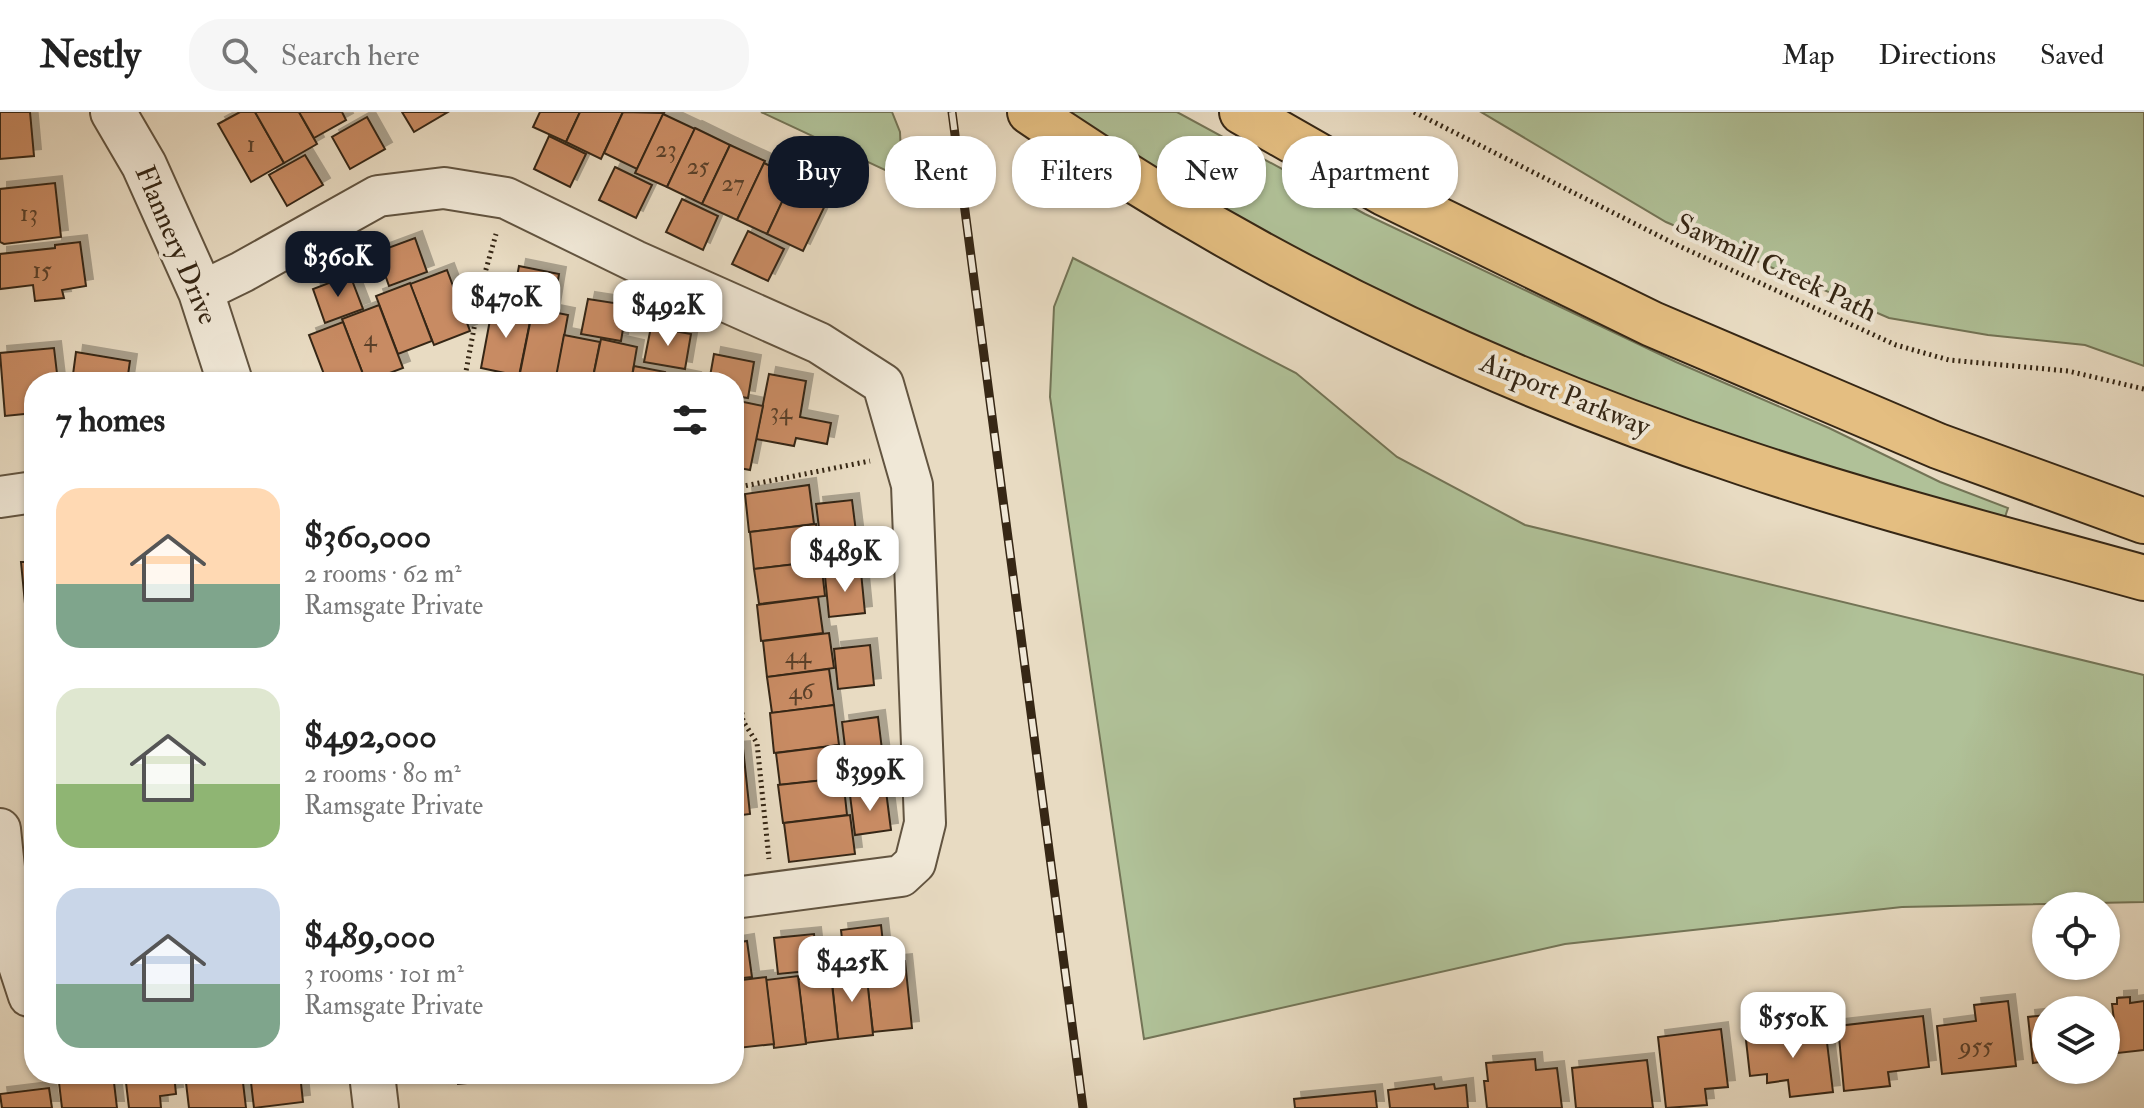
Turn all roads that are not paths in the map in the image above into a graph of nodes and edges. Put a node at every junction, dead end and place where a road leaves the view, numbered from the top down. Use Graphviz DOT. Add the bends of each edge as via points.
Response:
graph roads {
  1 [pos="113,112"];
  2 [pos="1030,112"];
  3 [pos="1242,112"];
  4 [pos="201,292"];
  5 [pos="227,372"];
  6 [pos="24,493"];
  7 [pos="0,497"];
  8 [pos="2144,521"];
  9 [pos="2144,578"];
  10 [pos="24,827"];
  11 [pos="0,829"];
  12 [pos="744,897"];
  13 [pos="24,981"];
  14 [pos="373,1084"];
  15 [pos="376,1108"];
  1 -- 4 [label="street, Flannery Drive" via="144,165"];
  2 -- 9 [label="highway, Airport Parkway" via="1139,184 1291,273 1525,382 1747,464"];
  3 -- 8 [label="highway" via="1384,193 1652,324 1938,446"];
  4 -- 5 [label="street, Flannery Drive"];
  4 -- 12 [label="street" via="378,196 444,188 506,198 819,343 883,384 912,485 925,823 915,863 901,876"];
  6 -- 7 [label="street"];
  10 -- 11 [label="street"];
  11 -- 13 [label="street" via="12,944"];
  14 -- 15 [label="street"];
}
